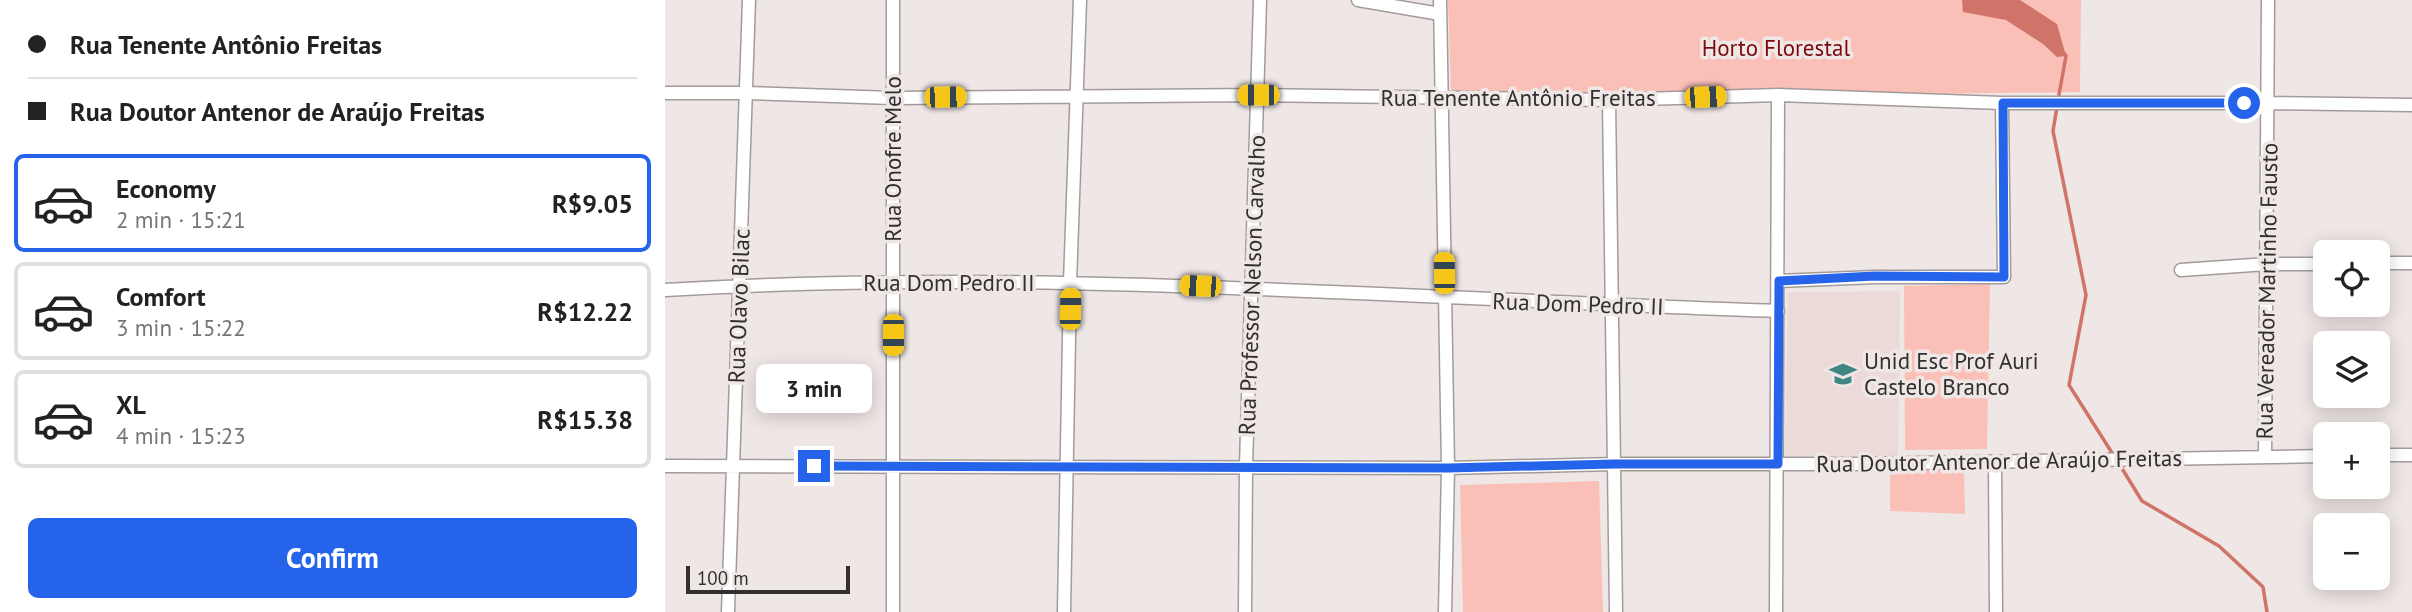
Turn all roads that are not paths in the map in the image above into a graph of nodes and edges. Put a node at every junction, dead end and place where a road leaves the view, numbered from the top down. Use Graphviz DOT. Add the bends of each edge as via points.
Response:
graph roads {
  1 [pos="749,0"];
  2 [pos="893,0"];
  3 [pos="1080,0"];
  4 [pos="1260,0"];
  5 [pos="1358,0"];
  6 [pos="1440,0"];
  7 [pos="2269,0"];
  8 [pos="1440,14"];
  9 [pos="665,93"];
  10 [pos="746,93"];
  11 [pos="1258,95"];
  12 [pos="1778,95"];
  13 [pos="1076,96"];
  14 [pos="892,98"];
  15 [pos="1442,99"];
  16 [pos="1609,100"];
  17 [pos="2003,103"];
  18 [pos="2269,103"];
  19 [pos="2412,105"];
  20 [pos="2390,263"];
  21 [pos="2412,263"];
  22 [pos="2267,264"];
  23 [pos="2313,264"];
  24 [pos="2181,270"];
  25 [pos="1779,281"];
  26 [pos="893,282"];
  27 [pos="1070,283"];
  28 [pos="739,286"];
  29 [pos="1252,288"];
  30 [pos="665,290"];
  31 [pos="1445,298"];
  32 [pos="1612,306"];
  33 [pos="1778,312"];
  34 [pos="2390,455"];
  35 [pos="2412,455"];
  36 [pos="2313,456"];
  37 [pos="2265,457"];
  38 [pos="1995,462"];
  39 [pos="1614,464"];
  40 [pos="1778,464"];
  41 [pos="665,466"];
  42 [pos="735,466"];
  43 [pos="1247,466"];
  44 [pos="893,467"];
  45 [pos="1067,467"];
  46 [pos="1448,468"];
  47 [pos="728,612"];
  48 [pos="893,612"];
  49 [pos="1064,612"];
  50 [pos="1245,612"];
  51 [pos="1445,612"];
  52 [pos="1616,612"];
  53 [pos="1776,612"];
  54 [pos="1996,612"];
  1 -- 10 [label="street, Rua Olavo Bilac"];
  2 -- 14 [label="street, Rua Onofre Melo"];
  3 -- 13 [label="street"];
  4 -- 11 [label="street, Rua Professor Nelson Carvalho"];
  5 -- 8 [label="street"];
  6 -- 8 [label="street"];
  7 -- 18 [label="street, Rua Vereador Martinho Fausto"];
  8 -- 15 [label="street"];
  9 -- 10 [label="street, Rua Tenente Antônio Freitas"];
  10 -- 14 [label="street, Rua Tenente Antônio Freitas"];
  10 -- 28 [label="street, Rua Olavo Bilac"];
  11 -- 13 [label="street, Rua Tenente Antônio Freitas"];
  11 -- 15 [label="street, Rua Tenente Antônio Freitas"];
  11 -- 29 [label="street, Rua Professor Nelson Carvalho"];
  12 -- 16 [label="street, Rua Tenente Antônio Freitas"];
  12 -- 17 [label="street, Rua Tenente Antônio Freitas"];
  12 -- 25 [label="street"];
  13 -- 14 [label="street, Rua Tenente Antônio Freitas"];
  13 -- 27 [label="street"];
  14 -- 26 [label="street, Rua Onofre Melo"];
  15 -- 16 [label="street, Rua Tenente Antônio Freitas"];
  15 -- 31 [label="street"];
  16 -- 32 [label="street"];
  17 -- 18 [label="street, Rua Tenente Antônio Freitas"];
  17 -- 25 [label="street" via="2004,277"];
  18 -- 19 [label="street, Rua Tenente Antônio Freitas"];
  18 -- 22 [label="street, Rua Vereador Martinho Fausto"];
  20 -- 21 [label="street"];
  22 -- 23 [label="street"];
  22 -- 24 [label="street"];
  22 -- 37 [label="street, Rua Vereador Martinho Fausto"];
  25 -- 33 [label="street"];
  26 -- 27 [label="street, Rua Dom Pedro II"];
  26 -- 28 [label="street, Rua Dom Pedro II"];
  26 -- 44 [label="street, Rua Onofre Melo"];
  27 -- 29 [label="street, Rua Dom Pedro II"];
  27 -- 45 [label="street"];
  28 -- 30 [label="street, Rua Dom Pedro II"];
  28 -- 42 [label="street, Rua Olavo Bilac"];
  29 -- 31 [label="street, Rua Dom Pedro II"];
  29 -- 43 [label="street, Rua Professor Nelson Carvalho"];
  31 -- 32 [label="street, Rua Dom Pedro II"];
  31 -- 46 [label="street"];
  32 -- 33 [label="street, Rua Dom Pedro II"];
  32 -- 39 [label="street"];
  33 -- 40 [label="street"];
  34 -- 35 [label="street"];
  36 -- 37 [label="street, Rua Doutor Antenor de Araújo Freitas"];
  37 -- 38 [label="street, Rua Doutor Antenor de Araújo Freitas"];
  38 -- 40 [label="street, Rua Doutor Antenor de Araújo Freitas"];
  38 -- 54 [label="street"];
  39 -- 40 [label="street, Rua Doutor Antenor de Araújo Freitas"];
  39 -- 46 [label="street, Rua Doutor Antenor de Araújo Freitas"];
  39 -- 52 [label="street"];
  40 -- 53 [label="street"];
  41 -- 42 [label="street, Rua Doutor Antenor de Araújo Freitas"];
  42 -- 44 [label="street, Rua Doutor Antenor de Araújo Freitas"];
  42 -- 47 [label="street, Rua Olavo Bilac"];
  43 -- 45 [label="street, Rua Doutor Antenor de Araújo Freitas"];
  43 -- 46 [label="street, Rua Doutor Antenor de Araújo Freitas"];
  43 -- 50 [label="street, Rua Professor Nelson Carvalho"];
  44 -- 45 [label="street, Rua Doutor Antenor de Araújo Freitas"];
  44 -- 48 [label="street, Rua Onofre Melo"];
  45 -- 49 [label="street"];
  46 -- 51 [label="street"];
}
